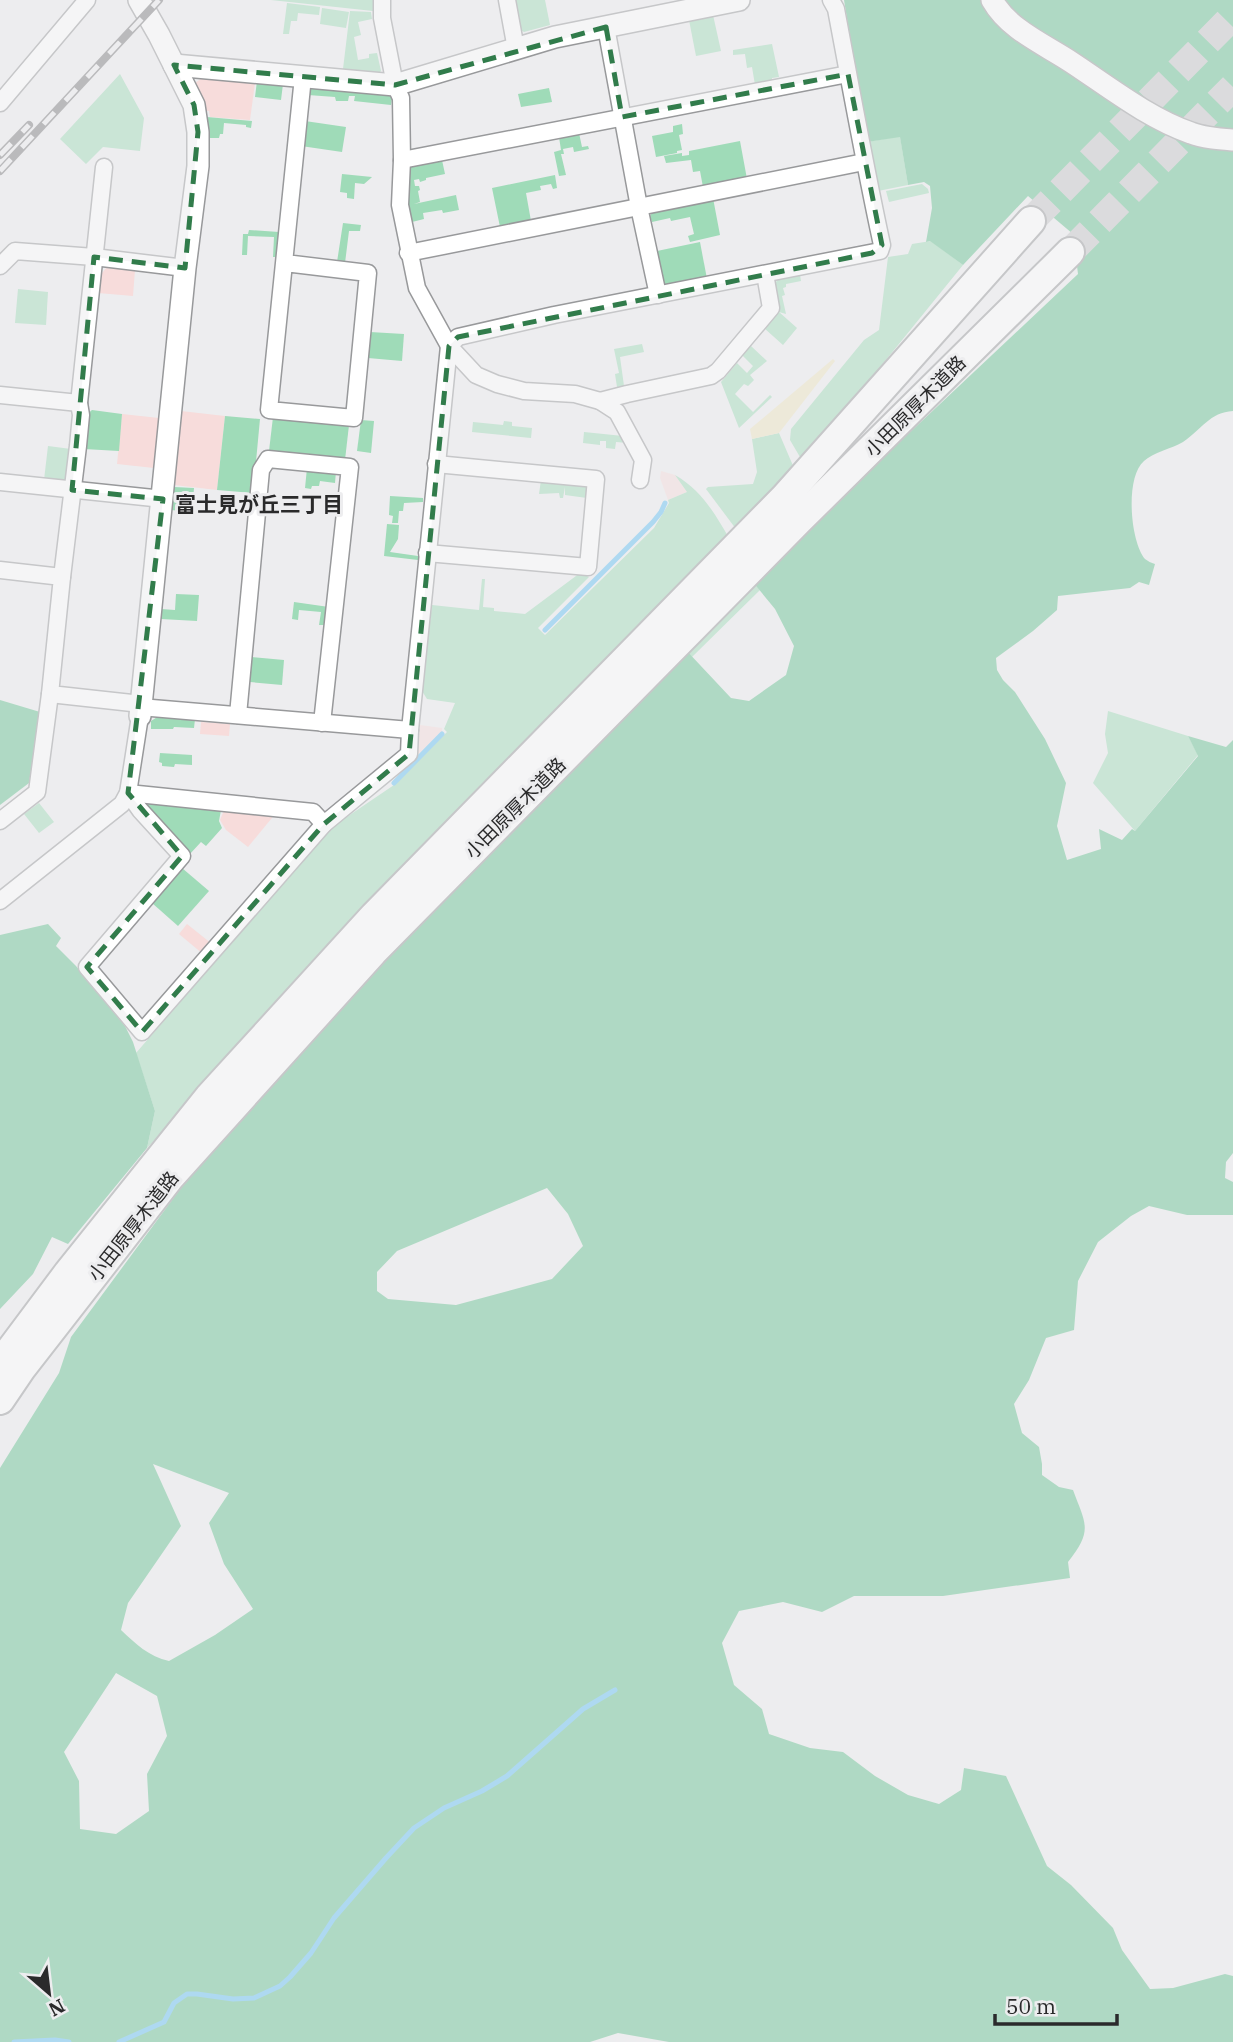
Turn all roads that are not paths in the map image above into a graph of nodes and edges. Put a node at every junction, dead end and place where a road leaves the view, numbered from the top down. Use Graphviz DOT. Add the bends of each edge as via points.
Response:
graph roads {
  1 [pos="87,0"];
  2 [pos="139,0"];
  3 [pos="382,0"];
  4 [pos="507,0"];
  5 [pos="739,0"];
  6 [pos="831,0"];
  7 [pos="992,0"];
  8 [pos="713,3"];
  9 [pos="606,27"];
  10 [pos="516,49"];
  11 [pos="174,65"];
  12 [pos="848,74"];
  13 [pos="303,77"];
  14 [pos="395,85"];
  15 [pos="0,103"];
  16 [pos="622,117"];
  17 [pos="1233,140"];
  18 [pos="402,160"];
  19 [pos="864,162"];
  20 [pos="104,167"];
  21 [pos="639,207"];
  22 [pos="1031,221"];
  23 [pos="1070,252"];
  24 [pos="408,253"];
  25 [pos="94,257"];
  26 [pos="285,262"];
  27 [pos="0,266"];
  28 [pos="185,268"];
  29 [pos="765,274"];
  30 [pos="658,295"];
  31 [pos="449,346"];
  32 [pos="0,395"];
  33 [pos="600,401"];
  34 [pos="79,403"];
  35 [pos="436,464"];
  36 [pos="640,480"];
  37 [pos="0,482"];
  38 [pos="72,490"];
  39 [pos="163,499"];
  40 [pos="427,553"];
  41 [pos="0,570"];
  42 [pos="62,577"];
  43 [pos="50,694"];
  44 [pos="140,709"];
  45 [pos="238,715"];
  46 [pos="322,723"];
  47 [pos="410,730"];
  48 [pos="128,793"];
  49 [pos="0,821"];
  50 [pos="324,824"];
  51 [pos="0,901"];
  52 [pos="10,1367"];
  53 [pos="0,1400"];
  54 [pos="0,1408"];
  1 -- 15 [label="street"];
  2 -- 11 [label="street"];
  3 -- 14 [label="street"];
  4 -- 10 [label="street"];
  5 -- 8 [label="street"];
  6 -- 12 [label="street"];
  7 -- 17 [label="street" via="1003,16 1036,41 1159,118 1191,133"];
  8 -- 9 [label="street"];
  9 -- 10 [label="street"];
  9 -- 16 [label="street"];
  10 -- 14 [label="street"];
  11 -- 13 [label="street"];
  11 -- 28 [label="street" via="194,105 198,132"];
  12 -- 16 [label="street"];
  12 -- 19 [label="street"];
  13 -- 14 [label="street"];
  13 -- 26 [label="street"];
  14 -- 18 [label="street" via="401,98"];
  16 -- 18 [label="street"];
  16 -- 21 [label="street"];
  18 -- 24 [label="street" via="400,205"];
  19 -- 21 [label="street"];
  19 -- 29 [label="street" via="880,251"];
  20 -- 25 [label="street"];
  21 -- 24 [label="street"];
  21 -- 30 [label="street"];
  22 -- 52 [label="highway, 小田原厚木道路" via="785,497 374,916 209,1097 68,1273"];
  23 -- 52 [label="highway, 小田原厚木道路" via="373,952 171,1176"];
  24 -- 31 [label="street" via="417,288"];
  25 -- 27 [label="street" via="15,251"];
  25 -- 28 [label="street"];
  25 -- 34 [label="street"];
  26 -- 26 [label="street" via="368,273 354,418 269,410"];
  28 -- 39 [label="street"];
  29 -- 30 [label="street"];
  29 -- 33 [label="street" via="771,308 718,371"];
  30 -- 31 [label="street" via="458,337"];
  31 -- 33 [label="street" via="475,375 496,384"];
  31 -- 35 [label="street"];
  32 -- 34 [label="street"];
  33 -- 36 [label="street" via="617,412 643,460"];
  34 -- 38 [label="street"];
  35 -- 40 [label="street"];
  35 -- 40 [label="street" via="596,478 588,568"];
  37 -- 38 [label="street"];
  38 -- 39 [label="street"];
  38 -- 42 [label="street"];
  39 -- 44 [label="street"];
  40 -- 47 [label="street"];
  41 -- 42 [label="street"];
  42 -- 43 [label="street"];
  43 -- 44 [label="street"];
  43 -- 49 [label="street" via="37,792"];
  44 -- 45 [label="street"];
  44 -- 48 [label="street"];
  45 -- 46 [label="street"];
  45 -- 46 [label="street" via="261,470 268,459 350,467"];
  46 -- 47 [label="street"];
  47 -- 50 [label="street" via="409,754"];
  48 -- 50 [label="street" via="313,811"];
  48 -- 50 [label="street" via="182,856 87,967 142,1032"];
  48 -- 51 [label="street" via="122,804"];
  52 -- 53 [label="highway, 小田原厚木道路"];
  52 -- 54 [label="highway"];
}
